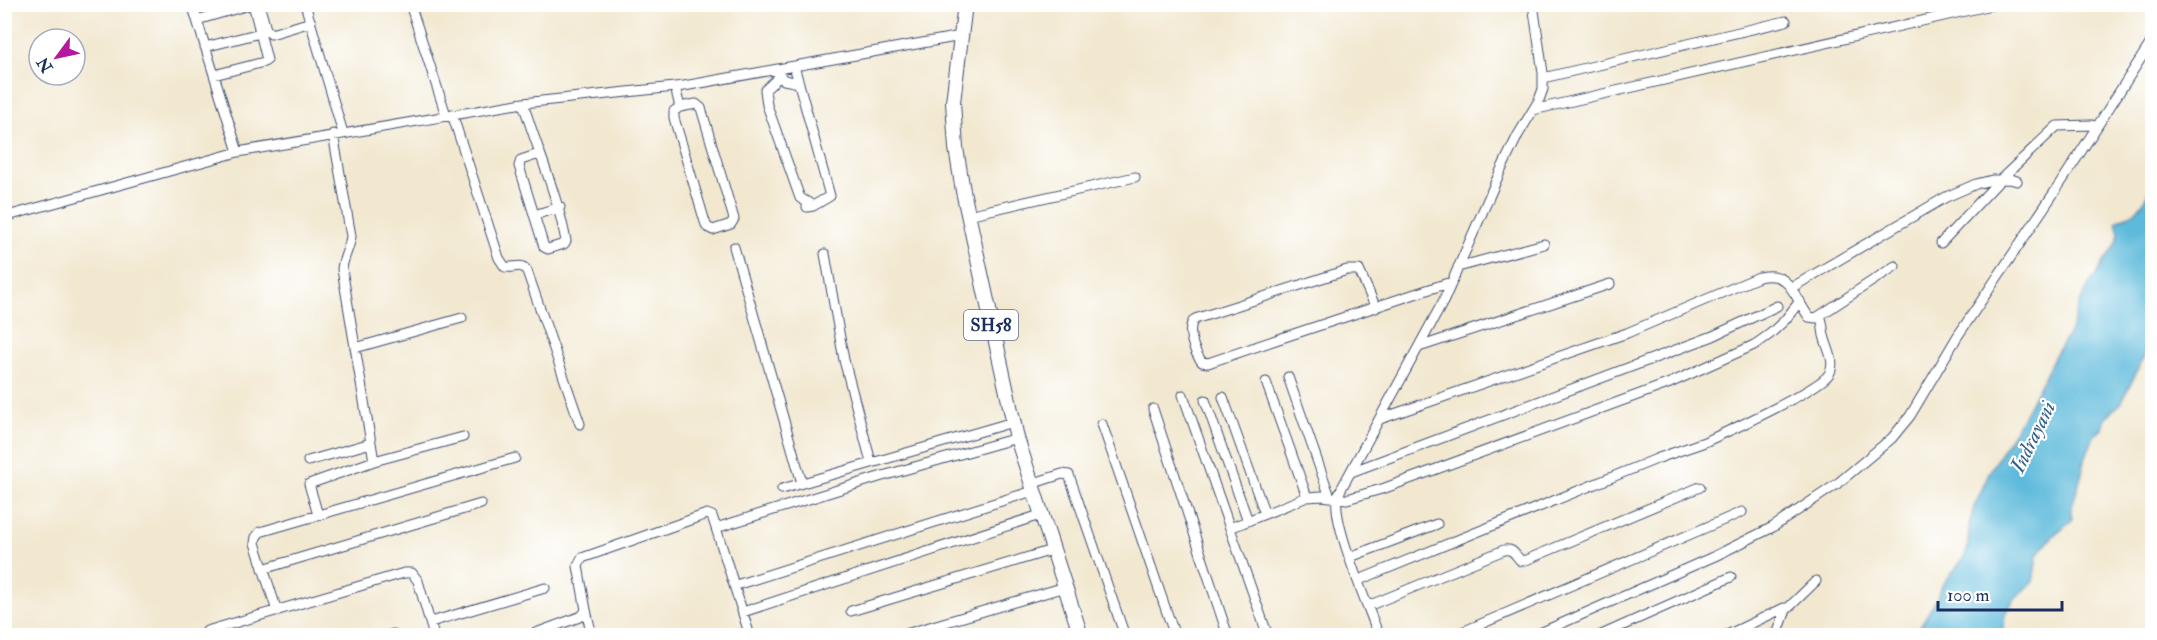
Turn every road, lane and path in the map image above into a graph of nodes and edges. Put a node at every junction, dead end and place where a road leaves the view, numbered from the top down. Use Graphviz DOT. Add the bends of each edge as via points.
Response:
graph roads {
  1 [pos="192,4"];
  2 [pos="252,4"];
  3 [pos="259,4"];
  4 [pos="305,4"];
  5 [pos="410,4"];
  6 [pos="965,4"];
  7 [pos="1533,4"];
  8 [pos="1996,4"];
  9 [pos="223,8"];
  10 [pos="197,20"];
  11 [pos="1786,21"];
  12 [pos="310,22"];
  13 [pos="260,33"];
  14 [pos="961,36"];
  15 [pos="2152,41"];
  16 [pos="205,47"];
  17 [pos="794,66"];
  18 [pos="214,75"];
  19 [pos="1543,78"];
  20 [pos="799,83"];
  21 [pos="680,86"];
  22 [pos="523,103"];
  23 [pos="684,106"];
  24 [pos="1533,110"];
  25 [pos="449,114"];
  26 [pos="2095,128"];
  27 [pos="343,133"];
  28 [pos="333,134"];
  29 [pos="238,152"];
  30 [pos="539,154"];
  31 [pos="1135,177"];
  32 [pos="2001,179"];
  33 [pos="2017,181"];
  34 [pos="560,207"];
  35 [pos="534,215"];
  36 [pos="968,215"];
  37 [pos="4,217"];
  38 [pos="1941,243"];
  39 [pos="1544,244"];
  40 [pos="734,247"];
  41 [pos="825,254"];
  42 [pos="1895,266"];
  43 [pos="1458,267"];
  44 [pos="1451,282"];
  45 [pos="1610,284"];
  46 [pos="1791,288"];
  47 [pos="1800,301"];
  48 [pos="1777,306"];
  49 [pos="1376,308"];
  50 [pos="1820,316"];
  51 [pos="462,318"];
  52 [pos="1419,347"];
  53 [pos="355,348"];
  54 [pos="1288,377"];
  55 [pos="1266,382"];
  56 [pos="1183,395"];
  57 [pos="1223,397"];
  58 [pos="1205,400"];
  59 [pos="1152,409"];
  60 [pos="1380,419"];
  61 [pos="1013,422"];
  62 [pos="580,424"];
  63 [pos="1102,424"];
  64 [pos="463,437"];
  65 [pos="1017,438"];
  66 [pos="371,443"];
  67 [pos="515,458"];
  68 [pos="308,461"];
  69 [pos="374,461"];
  70 [pos="871,462"];
  71 [pos="1351,472"];
  72 [pos="802,483"];
  73 [pos="1700,487"];
  74 [pos="1032,488"];
  75 [pos="782,489"];
  76 [pos="1307,497"];
  77 [pos="1334,498"];
  78 [pos="481,504"];
  79 [pos="1742,512"];
  80 [pos="1040,514"];
  81 [pos="1265,514"];
  82 [pos="318,515"];
  83 [pos="1248,521"];
  84 [pos="1437,524"];
  85 [pos="716,528"];
  86 [pos="1230,528"];
  87 [pos="1052,550"];
  88 [pos="1350,557"];
  89 [pos="263,569"];
  90 [pos="1731,578"];
  91 [pos="1359,580"];
  92 [pos="1816,581"];
  93 [pos="735,585"];
  94 [pos="1065,586"];
  95 [pos="545,588"];
  96 [pos="1368,606"];
  97 [pos="1788,608"];
  98 [pos="586,610"];
  99 [pos="277,611"];
  100 [pos="851,611"];
  101 [pos="743,612"];
  102 [pos="431,622"];
  103 [pos="1080,632"];
  104 [pos="202,636"];
  105 [pos="434,636"];
  106 [pos="528,636"];
  107 [pos="592,636"];
  108 [pos="750,636"];
  109 [pos="899,636"];
  110 [pos="1052,636"];
  111 [pos="1125,636"];
  112 [pos="1175,636"];
  113 [pos="1228,636"];
  114 [pos="1268,636"];
  115 [pos="1379,636"];
  116 [pos="1453,636"];
  117 [pos="1533,636"];
  118 [pos="1599,636"];
  119 [pos="1725,636"];
  120 [pos="1773,636"];
  1 -- 10 [label="street"];
  2 -- 9 [label="street"];
  2 -- 13 [label="street"];
  3 -- 12 [label="street" via="271,34"];
  4 -- 12 [label="street"];
  5 -- 25 [label="street"];
  6 -- 14 [label="main road, SH58"];
  7 -- 19 [label="street"];
  8 -- 24 [label="street"];
  9 -- 10 [label="street"];
  10 -- 16 [label="street"];
  11 -- 19 [label="street"];
  12 -- 27 [label="street"];
  13 -- 16 [label="street"];
  13 -- 18 [label="street" via="267,57 264,62"];
  14 -- 17 [label="street"];
  14 -- 36 [label="main road, SH58" via="953,102 956,148"];
  15 -- 26 [label="street"];
  16 -- 18 [label="street"];
  17 -- 20 [label="street"];
  17 -- 21 [label="street"];
  18 -- 29 [label="street"];
  19 -- 24 [label="street"];
  20 -- 20 [label="street" via="780,76 765,90 782,149 800,198 809,203 807,207 830,197"];
  21 -- 22 [label="street"];
  21 -- 23 [label="street"];
  22 -- 25 [label="street"];
  22 -- 30 [label="street"];
  23 -- 23 [label="street" via="696,104 701,108 734,219 731,224 710,230 705,222 674,118 674,111"];
  24 -- 43 [label="street" via="1500,172"];
  25 -- 27 [label="street"];
  25 -- 62 [label="street" via="499,258 505,267 519,266 526,271"];
  26 -- 32 [label="street" via="2057,126"];
  26 -- 117 [label="street" via="1957,337 1910,416 1892,438 1837,484 1773,527"];
  27 -- 28 [label="street"];
  28 -- 29 [label="street"];
  28 -- 53 [label="street" via="351,236 342,269"];
  29 -- 37 [label="street"];
  30 -- 34 [label="street"];
  30 -- 35 [label="street" via="519,162"];
  31 -- 36 [label="street"];
  32 -- 33 [label="street"];
  32 -- 38 [label="street"];
  32 -- 46 [label="street" via="1976,184 1946,197"];
  34 -- 35 [label="street"];
  34 -- 35 [label="street" via="564,244 546,249"];
  36 -- 61 [label="main road, SH58"];
  39 -- 43 [label="street"];
  40 -- 72 [label="street"];
  41 -- 70 [label="street" via="844,360"];
  42 -- 50 [label="street"];
  43 -- 44 [label="street"];
  44 -- 49 [label="street"];
  44 -- 52 [label="street"];
  45 -- 52 [label="street"];
  46 -- 47 [label="street"];
  46 -- 60 [label="street" via="1775,275 1759,277 1627,333"];
  47 -- 50 [label="street" via="1809,317"];
  47 -- 77 [label="street" via="1785,320 1756,344 1670,383 1411,480 1357,497"];
  48 -- 71 [label="street" via="1713,336"];
  49 -- 49 [label="street" via="1359,270 1347,270 1195,318 1190,328 1197,356 1208,363"];
  50 -- 91 [label="street" via="1832,368 1822,381 1805,392 1707,441"];
  51 -- 53 [label="street"];
  52 -- 60 [label="street"];
  53 -- 66 [label="street"];
  54 -- 77 [label="street"];
  55 -- 76 [label="street"];
  56 -- 86 [label="street"];
  57 -- 81 [label="street"];
  58 -- 83 [label="street"];
  59 -- 113 [label="street"];
  60 -- 71 [label="street"];
  61 -- 65 [label="main road, SH58"];
  61 -- 70 [label="street"];
  63 -- 112 [label="street"];
  64 -- 69 [label="street"];
  65 -- 74 [label="main road, SH58"];
  65 -- 85 [label="street"];
  66 -- 68 [label="street"];
  66 -- 69 [label="street"];
  67 -- 82 [label="street"];
  69 -- 82 [label="street" via="309,484"];
  70 -- 72 [label="street"];
  71 -- 77 [label="street"];
  72 -- 75 [label="street"];
  73 -- 96 [label="street" via="1526,560 1521,561 1514,551 1503,550"];
  74 -- 80 [label="main road, SH58"];
  74 -- 93 [label="street"];
  74 -- 111 [label="street" via="1062,474 1071,478"];
  76 -- 77 [label="street"];
  76 -- 81 [label="street"];
  77 -- 88 [label="street"];
  78 -- 89 [label="street"];
  79 -- 116 [label="street"];
  80 -- 87 [label="main road, SH58"];
  80 -- 101 [label="street"];
  81 -- 83 [label="street"];
  82 -- 89 [label="street" via="261,532 255,543"];
  83 -- 86 [label="street"];
  84 -- 88 [label="street"];
  85 -- 93 [label="street"];
  85 -- 98 [label="street" via="712,516 707,514 582,558 578,566"];
  86 -- 114 [label="street"];
  87 -- 94 [label="main road, SH58"];
  87 -- 100 [label="street"];
  88 -- 91 [label="street"];
  89 -- 99 [label="street"];
  90 -- 118 [label="street"];
  91 -- 96 [label="street"];
  92 -- 97 [label="street"];
  93 -- 101 [label="street"];
  94 -- 103 [label="main road, SH58"];
  94 -- 109 [label="street"];
  95 -- 102 [label="street"];
  96 -- 115 [label="street"];
  97 -- 119 [label="street"];
  97 -- 120 [label="street"];
  98 -- 106 [label="street" via="576,620"];
  98 -- 107 [label="street"];
  99 -- 102 [label="street" via="412,573"];
  99 -- 104 [label="street"];
  101 -- 108 [label="street"];
  102 -- 105 [label="street"];
  103 -- 110 [label="street"];
}
